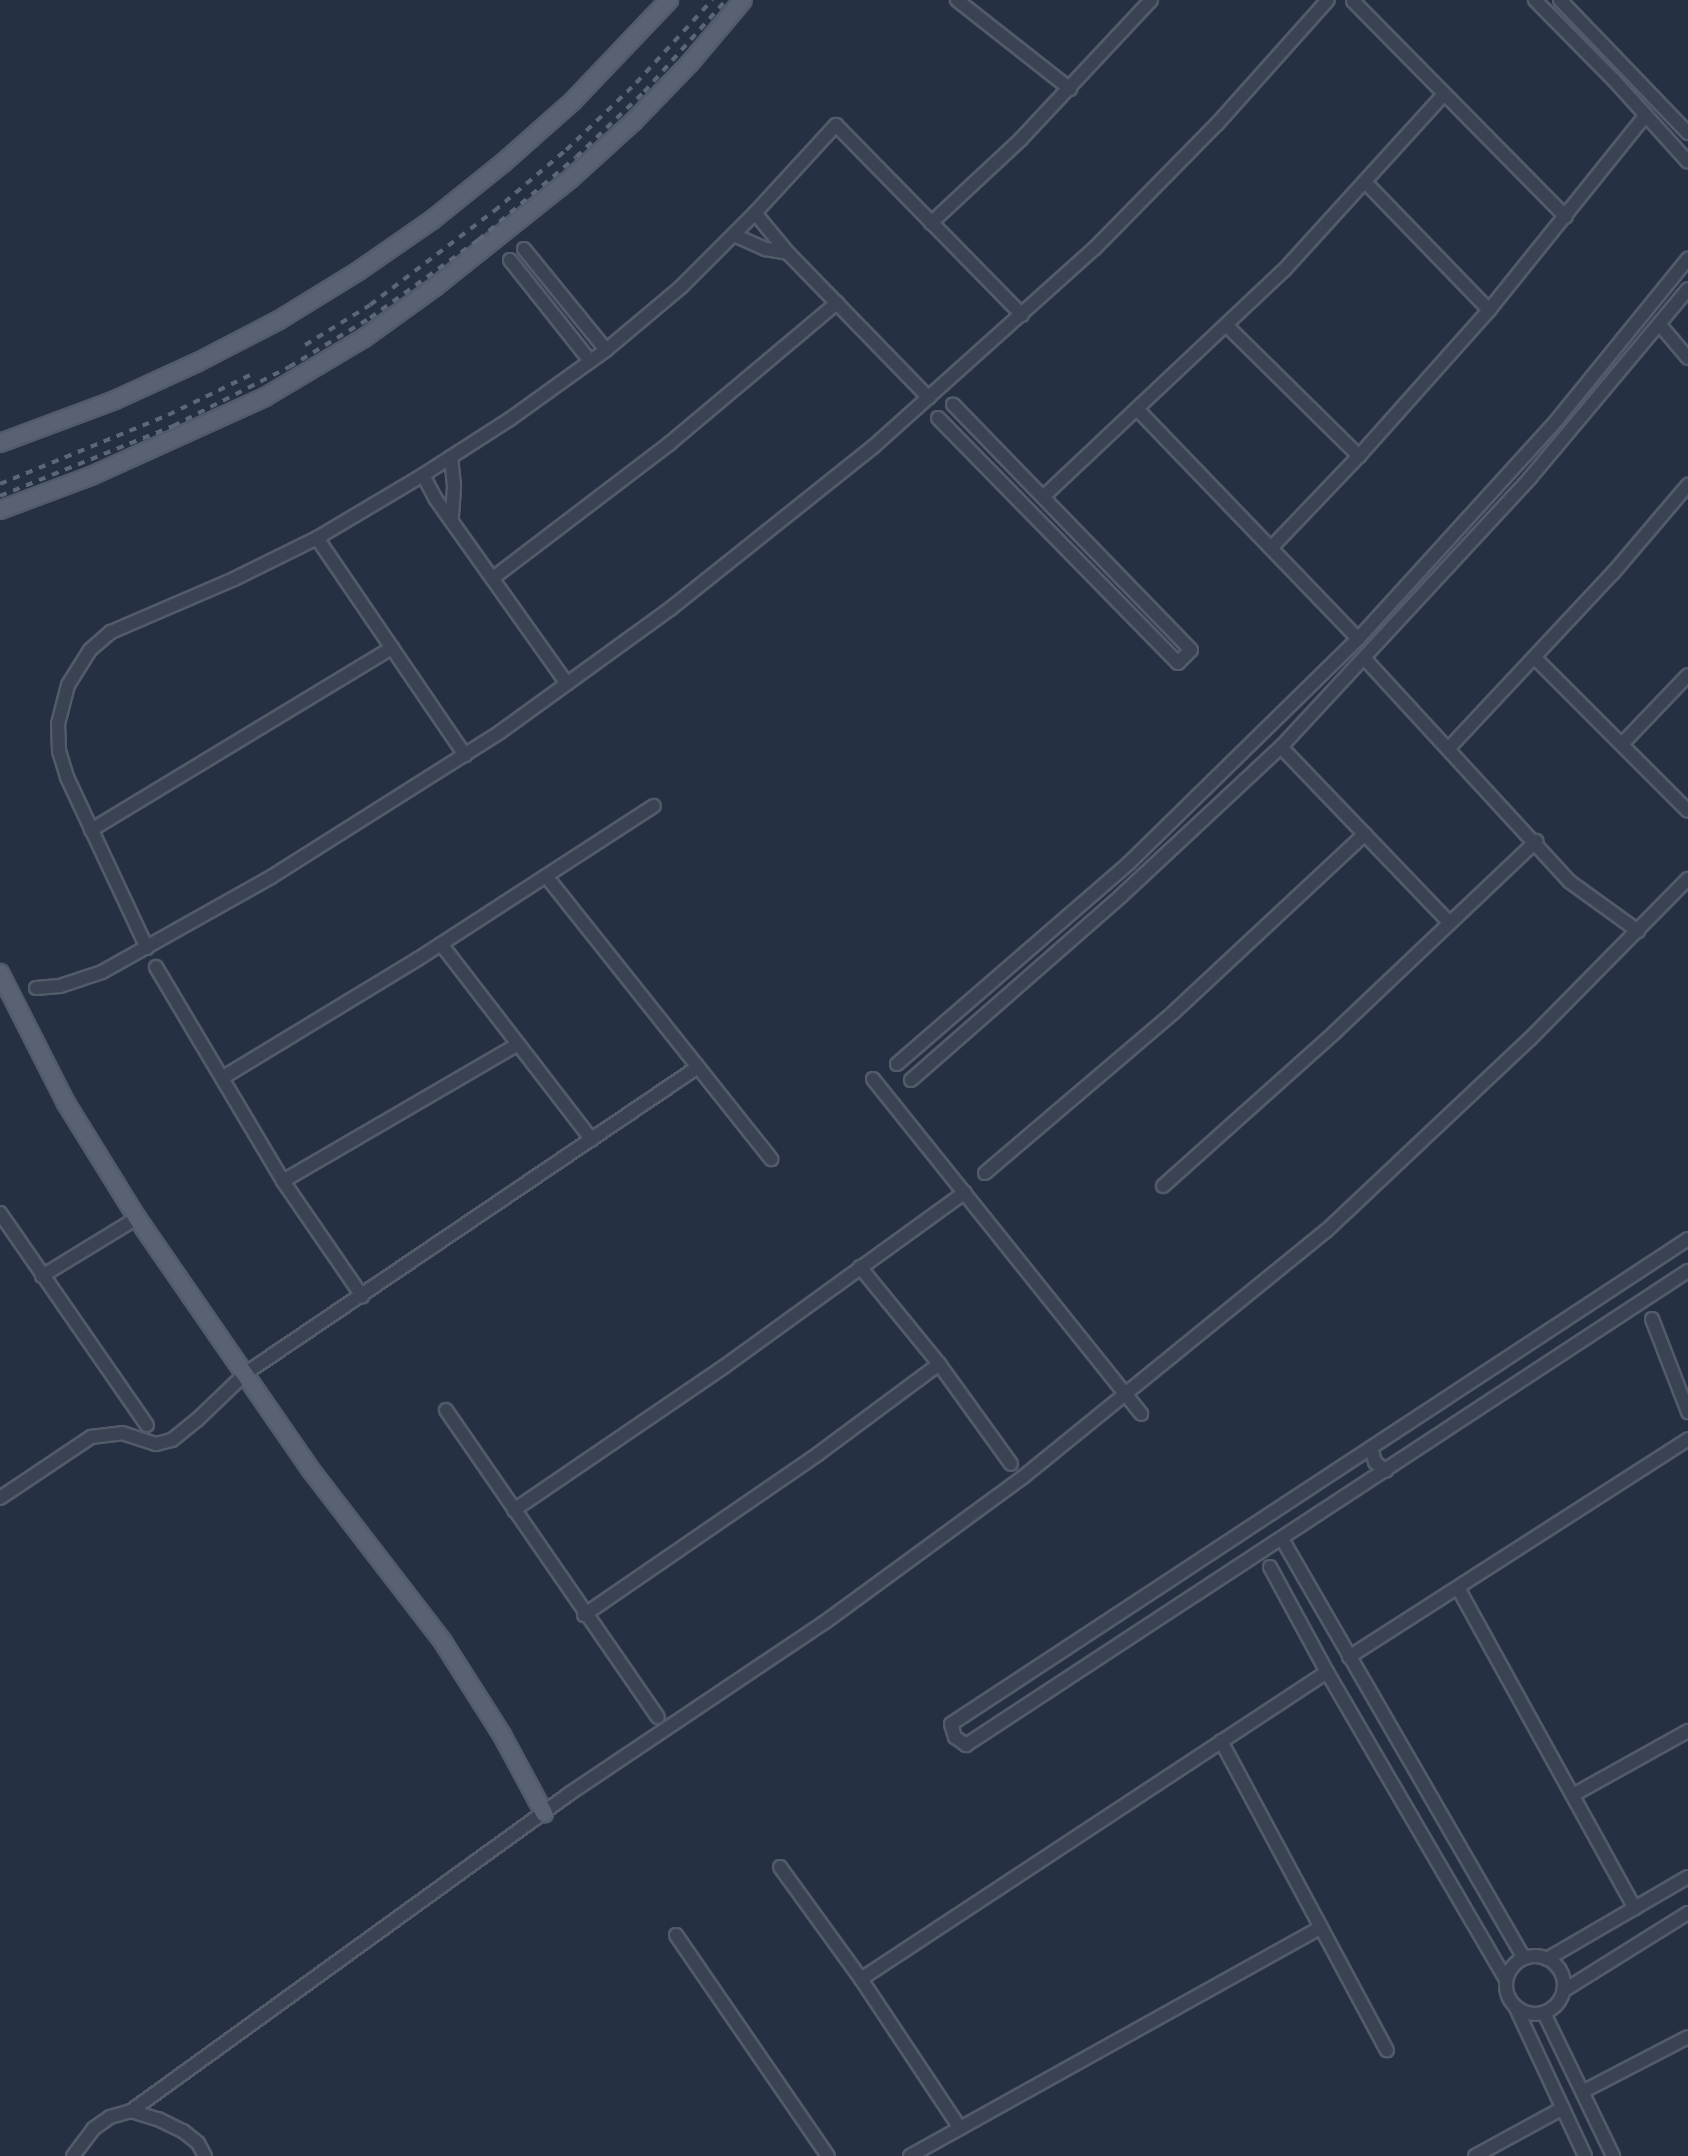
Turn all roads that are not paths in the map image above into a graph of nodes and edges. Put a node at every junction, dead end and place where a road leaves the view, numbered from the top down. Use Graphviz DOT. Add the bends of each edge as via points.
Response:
graph roads {
  1 [pos="669,0"];
  2 [pos="743,0"];
  3 [pos="957,0"];
  4 [pos="1151,0"];
  5 [pos="1328,0"];
  6 [pos="1535,0"];
  7 [pos="1560,0"];
  8 [pos="1353,1"];
  9 [pos="1070,89"];
  10 [pos="1444,94"];
  11 [pos="1646,115"];
  12 [pos="1688,133"];
  13 [pos="1688,162"];
  14 [pos="1366,183"];
  15 [pos="755,213"];
  16 [pos="1566,216"];
  17 [pos="931,223"];
  18 [pos="734,235"];
  19 [pos="524,249"];
  20 [pos="788,253"];
  21 [pos="510,260"];
  22 [pos="1687,263"];
  23 [pos="1688,289"];
  24 [pos="836,303"];
  25 [pos="1489,310"];
  26 [pos="1022,315"];
  27 [pos="1226,325"];
  28 [pos="1660,325"];
  29 [pos="606,350"];
  30 [pos="1688,358"];
  31 [pos="590,361"];
  32 [pos="929,398"];
  33 [pos="953,404"];
  34 [pos="1137,410"];
  35 [pos="938,418"];
  36 [pos="0,443"];
  37 [pos="997,449"];
  38 [pos="1359,456"];
  39 [pos="451,457"];
  40 [pos="982,463"];
  41 [pos="424,475"];
  42 [pos="1688,485"];
  43 [pos="1043,497"];
  44 [pos="0,510"];
  45 [pos="452,518"];
  46 [pos="317,538"];
  47 [pos="1271,548"];
  48 [pos="493,578"];
  49 [pos="1358,639"];
  50 [pos="392,648"];
  51 [pos="1364,658"];
  52 [pos="1535,658"];
  53 [pos="1688,675"];
  54 [pos="567,684"];
  55 [pos="1622,744"];
  56 [pos="1281,747"];
  57 [pos="1448,748"];
  58 [pos="465,755"];
  59 [pos="654,806"];
  60 [pos="1688,811"];
  61 [pos="91,830"];
  62 [pos="1365,834"];
  63 [pos="1536,841"];
  64 [pos="546,876"];
  65 [pos="1688,879"];
  66 [pos="1450,923"];
  67 [pos="1638,931"];
  68 [pos="441,944"];
  69 [pos="147,948"];
  70 [pos="156,967"];
  71 [pos="0,973"];
  72 [pos="36,988"];
  73 [pos="942,1026"];
  74 [pos="955,1041"];
  75 [pos="518,1044"];
  76 [pos="898,1064"];
  77 [pos="698,1067"];
  78 [pos="222,1078"];
  79 [pos="873,1079"];
  80 [pos="911,1080"];
  81 [pos="592,1140"];
  82 [pos="771,1159"];
  83 [pos="985,1173"];
  84 [pos="283,1181"];
  85 [pos="1163,1186"];
  86 [pos="965,1192"];
  87 [pos="0,1213"];
  88 [pos="137,1218"];
  89 [pos="1688,1239"];
  90 [pos="860,1268"];
  91 [pos="1688,1271"];
  92 [pos="42,1276"];
  93 [pos="362,1296"];
  94 [pos="1652,1319"];
  95 [pos="939,1364"];
  96 [pos="246,1373"];
  97 [pos="1127,1395"];
  98 [pos="446,1410"];
  99 [pos="1688,1412"];
  100 [pos="1141,1414"];
  101 [pos="147,1425"];
  102 [pos="1688,1440"];
  103 [pos="1371,1448"];
  104 [pos="1011,1464"];
  105 [pos="1386,1471"];
  106 [pos="0,1498"];
  107 [pos="514,1510"];
  108 [pos="1282,1539"];
  109 [pos="1269,1567"];
  110 [pos="1458,1588"];
  111 [pos="584,1615"];
  112 [pos="1349,1657"];
  113 [pos="1327,1672"];
  114 [pos="658,1717"];
  115 [pos="1688,1731"];
  116 [pos="1221,1741"];
  117 [pos="1573,1795"];
  118 [pos="544,1813"];
  119 [pos="780,1867"];
  120 [pos="1688,1877"];
  121 [pos="1635,1908"];
  122 [pos="1688,1913"];
  123 [pos="1321,1927"];
  124 [pos="676,1935"];
  125 [pos="1524,1958"];
  126 [pos="1547,1959"];
  127 [pos="861,1979"];
  128 [pos="1506,1980"];
  129 [pos="1563,1991"];
  130 [pos="1516,2008"];
  131 [pos="1544,2012"];
  132 [pos="1688,2037"];
  133 [pos="1387,2050"];
  134 [pos="1584,2091"];
  135 [pos="1563,2108"];
  136 [pos="131,2111"];
  137 [pos="960,2127"];
  138 [pos="73,2156"];
  139 [pos="205,2156"];
  140 [pos="828,2156"];
  141 [pos="909,2156"];
  142 [pos="1475,2156"];
  143 [pos="1585,2156"];
  144 [pos="1613,2156"];
  1 -- 36 [label="main road" via="572,102 503,163 357,272 198,362 115,400"];
  2 -- 44 [label="main road" via="691,63 569,180 364,338 265,397 91,476"];
  3 -- 9 [label="street"];
  4 -- 9 [label="street"];
  5 -- 26 [label="street" via="1152,191"];
  6 -- 11 [label="street"];
  7 -- 12 [label="street"];
  8 -- 10 [label="street"];
  9 -- 17 [label="street"];
  10 -- 14 [label="street"];
  10 -- 16 [label="street"];
  11 -- 13 [label="street"];
  11 -- 16 [label="street"];
  14 -- 25 [label="street"];
  14 -- 27 [label="street"];
  15 -- 17 [label="street" via="836,125"];
  15 -- 18 [label="street"];
  15 -- 20 [label="street"];
  16 -- 25 [label="street"];
  17 -- 26 [label="street"];
  18 -- 20 [label="street"];
  18 -- 29 [label="street"];
  19 -- 29 [label="street"];
  20 -- 24 [label="street"];
  21 -- 31 [label="street"];
  22 -- 49 [label="street" via="1532,449"];
  23 -- 28 [label="street"];
  24 -- 32 [label="street"];
  24 -- 48 [label="street" via="670,443"];
  25 -- 38 [label="street"];
  26 -- 32 [label="street"];
  27 -- 34 [label="street"];
  27 -- 38 [label="street"];
  28 -- 30 [label="street"];
  28 -- 51 [label="street" via="1530,478"];
  29 -- 31 [label="street"];
  31 -- 39 [label="street"];
  32 -- 54 [label="street" via="739,556"];
  33 -- 37 [label="street"];
  34 -- 43 [label="street"];
  34 -- 47 [label="street"];
  35 -- 40 [label="street"];
  37 -- 40 [label="street"];
  37 -- 43 [label="street"];
  38 -- 47 [label="street"];
  39 -- 41 [label="street"];
  39 -- 45 [label="street"];
  40 -- 43 [label="street" via="1178,663 1191,650"];
  41 -- 45 [label="street"];
  41 -- 46 [label="street"];
  42 -- 52 [label="street"];
  45 -- 48 [label="street"];
  46 -- 50 [label="street"];
  46 -- 61 [label="street" via="123,625 81,661 63,697 58,738 66,777"];
  47 -- 49 [label="street"];
  48 -- 54 [label="street"];
  49 -- 73 [label="street" via="1138,855"];
  50 -- 58 [label="street"];
  50 -- 61 [label="street"];
  51 -- 56 [label="street"];
  51 -- 57 [label="street"];
  52 -- 55 [label="street"];
  52 -- 57 [label="street"];
  53 -- 55 [label="street"];
  54 -- 58 [label="street"];
  55 -- 60 [label="street"];
  56 -- 62 [label="street"];
  56 -- 74 [label="street"];
  57 -- 63 [label="street"];
  58 -- 69 [label="street" via="331,841"];
  59 -- 64 [label="street"];
  61 -- 69 [label="street"];
  62 -- 66 [label="street"];
  62 -- 83 [label="street" via="1174,1012"];
  63 -- 66 [label="street"];
  63 -- 67 [label="street" via="1579,890"];
  64 -- 68 [label="street"];
  64 -- 77 [label="street"];
  65 -- 67 [label="street"];
  66 -- 85 [label="street"];
  67 -- 97 [label="street" via="1377,1184"];
  68 -- 75 [label="street"];
  68 -- 78 [label="street"];
  69 -- 72 [label="street" via="88,978"];
  70 -- 78 [label="street"];
  71 -- 88 [label="main road" via="66,1103"];
  73 -- 74 [label="street"];
  73 -- 76 [label="street"];
  74 -- 80 [label="street"];
  75 -- 81 [label="street"];
  75 -- 84 [label="street"];
  77 -- 81 [label="street"];
  77 -- 82 [label="street"];
  78 -- 84 [label="street"];
  79 -- 86 [label="street"];
  81 -- 93 [label="street"];
  84 -- 93 [label="street"];
  86 -- 90 [label="street"];
  86 -- 97 [label="street"];
  87 -- 92 [label="street"];
  88 -- 92 [label="street"];
  88 -- 96 [label="main road"];
  89 -- 103 [label="street"];
  90 -- 95 [label="street"];
  90 -- 107 [label="street"];
  91 -- 105 [label="street"];
  92 -- 101 [label="street"];
  93 -- 96 [label="street"];
  94 -- 99 [label="street"];
  95 -- 104 [label="street"];
  95 -- 111 [label="street" via="818,1454"];
  96 -- 106 [label="street" via="166,1443 122,1433 91,1437"];
  96 -- 118 [label="main road" via="337,1505 443,1643 502,1735"];
  97 -- 100 [label="street"];
  97 -- 118 [label="street" via="915,1558"];
  98 -- 107 [label="street"];
  102 -- 110 [label="street"];
  103 -- 105 [label="street" via="1375,1462"];
  103 -- 108 [label="street" via="951,1724 955,1737 966,1745"];
  105 -- 108 [label="street"];
  107 -- 111 [label="street"];
  108 -- 112 [label="street"];
  109 -- 113 [label="street"];
  110 -- 112 [label="street"];
  110 -- 117 [label="street"];
  111 -- 114 [label="street"];
  112 -- 125 [label="street"];
  113 -- 116 [label="street"];
  113 -- 128 [label="street"];
  115 -- 117 [label="street"];
  116 -- 123 [label="street"];
  116 -- 127 [label="street"];
  117 -- 121 [label="street"];
  118 -- 136 [label="street"];
  119 -- 127 [label="street"];
  120 -- 121 [label="street"];
  121 -- 126 [label="street"];
  122 -- 129 [label="street"];
  123 -- 133 [label="street"];
  123 -- 137 [label="street"];
  124 -- 140 [label="street"];
  125 -- 126 [label="street"];
  125 -- 128 [label="street"];
  126 -- 129 [label="street" via="1562,1976"];
  127 -- 137 [label="street"];
  128 -- 130 [label="street"];
  129 -- 131 [label="street" via="1556,2004"];
  130 -- 131 [label="street" via="1530,2014"];
  130 -- 135 [label="street"];
  131 -- 134 [label="street"];
  132 -- 134 [label="street"];
  134 -- 144 [label="street"];
  135 -- 142 [label="street"];
  135 -- 143 [label="street"];
  136 -- 138 [label="street" via="101,2122"];
  136 -- 139 [label="street" via="183,2131"];
  137 -- 141 [label="street"];
}
